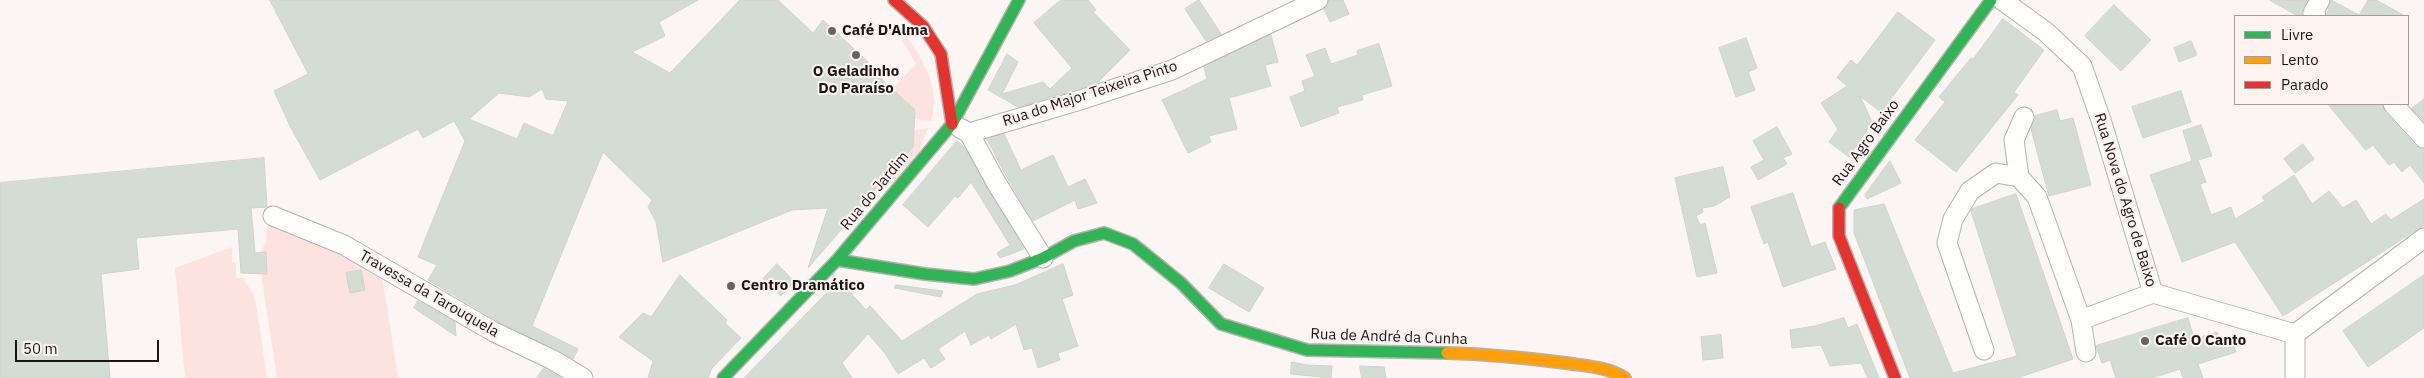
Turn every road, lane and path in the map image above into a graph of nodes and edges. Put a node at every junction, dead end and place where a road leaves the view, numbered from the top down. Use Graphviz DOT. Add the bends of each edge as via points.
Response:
graph roads {
  1 [pos="894,0"];
  2 [pos="1019,0"];
  3 [pos="1318,0"];
  4 [pos="1991,0"];
  5 [pos="2002,0"];
  6 [pos="2320,0"];
  7 [pos="2315,15"];
  8 [pos="2394,105"];
  9 [pos="2024,116"];
  10 [pos="952,124"];
  11 [pos="969,133"];
  12 [pos="2424,138"];
  13 [pos="2019,177"];
  14 [pos="272,216"];
  15 [pos="2424,238"];
  16 [pos="1043,258"];
  17 [pos="837,260"];
  18 [pos="2153,293"];
  19 [pos="2081,320"];
  20 [pos="2295,334"];
  21 [pos="1984,350"];
  22 [pos="2086,352"];
  23 [pos="583,378"];
  24 [pos="723,378"];
  25 [pos="1625,378"];
  26 [pos="1895,378"];
  27 [pos="2295,378"];
  1 -- 10 [label="street" via="923,26 941,54"];
  2 -- 10 [label="street, Rua do Jardim"];
  3 -- 11 [label="street, Rua do Major Teixeira Pinto" via="1172,70"];
  4 -- 26 [label="street, Rua Agro Baixo" via="1839,205 1839,236"];
  5 -- 18 [label="street, Rua Nova do Agro de Baixo" via="2046,32 2082,66"];
  6 -- 7 [label="street" via="2313,13"];
  8 -- 12 [label="street"];
  9 -- 13 [label="street" via="2014,140"];
  10 -- 11 [label="street"];
  10 -- 17 [label="street, Rua do Jardim"];
  11 -- 16 [label="street"];
  13 -- 19 [label="street" via="2037,197"];
  13 -- 21 [label="street" via="1996,173 1970,191 1953,219 1947,243"];
  14 -- 23 [label="street, Travessa da Tarouquela" via="344,245 494,332"];
  15 -- 20 [label="street"];
  16 -- 17 [label="street, Rua de André da Cunha" via="974,278"];
  16 -- 25 [label="street, Rua de André da Cunha" via="1074,241 1104,233 1134,244 1181,283 1221,324 1307,350 1499,354 1592,367"];
  17 -- 24 [label="street, Rua do Jardim"];
  18 -- 19 [label="street"];
  18 -- 20 [label="street, Rua Nova do Agro de Baixo"];
  19 -- 22 [label="street"];
  20 -- 27 [label="street"];
}
